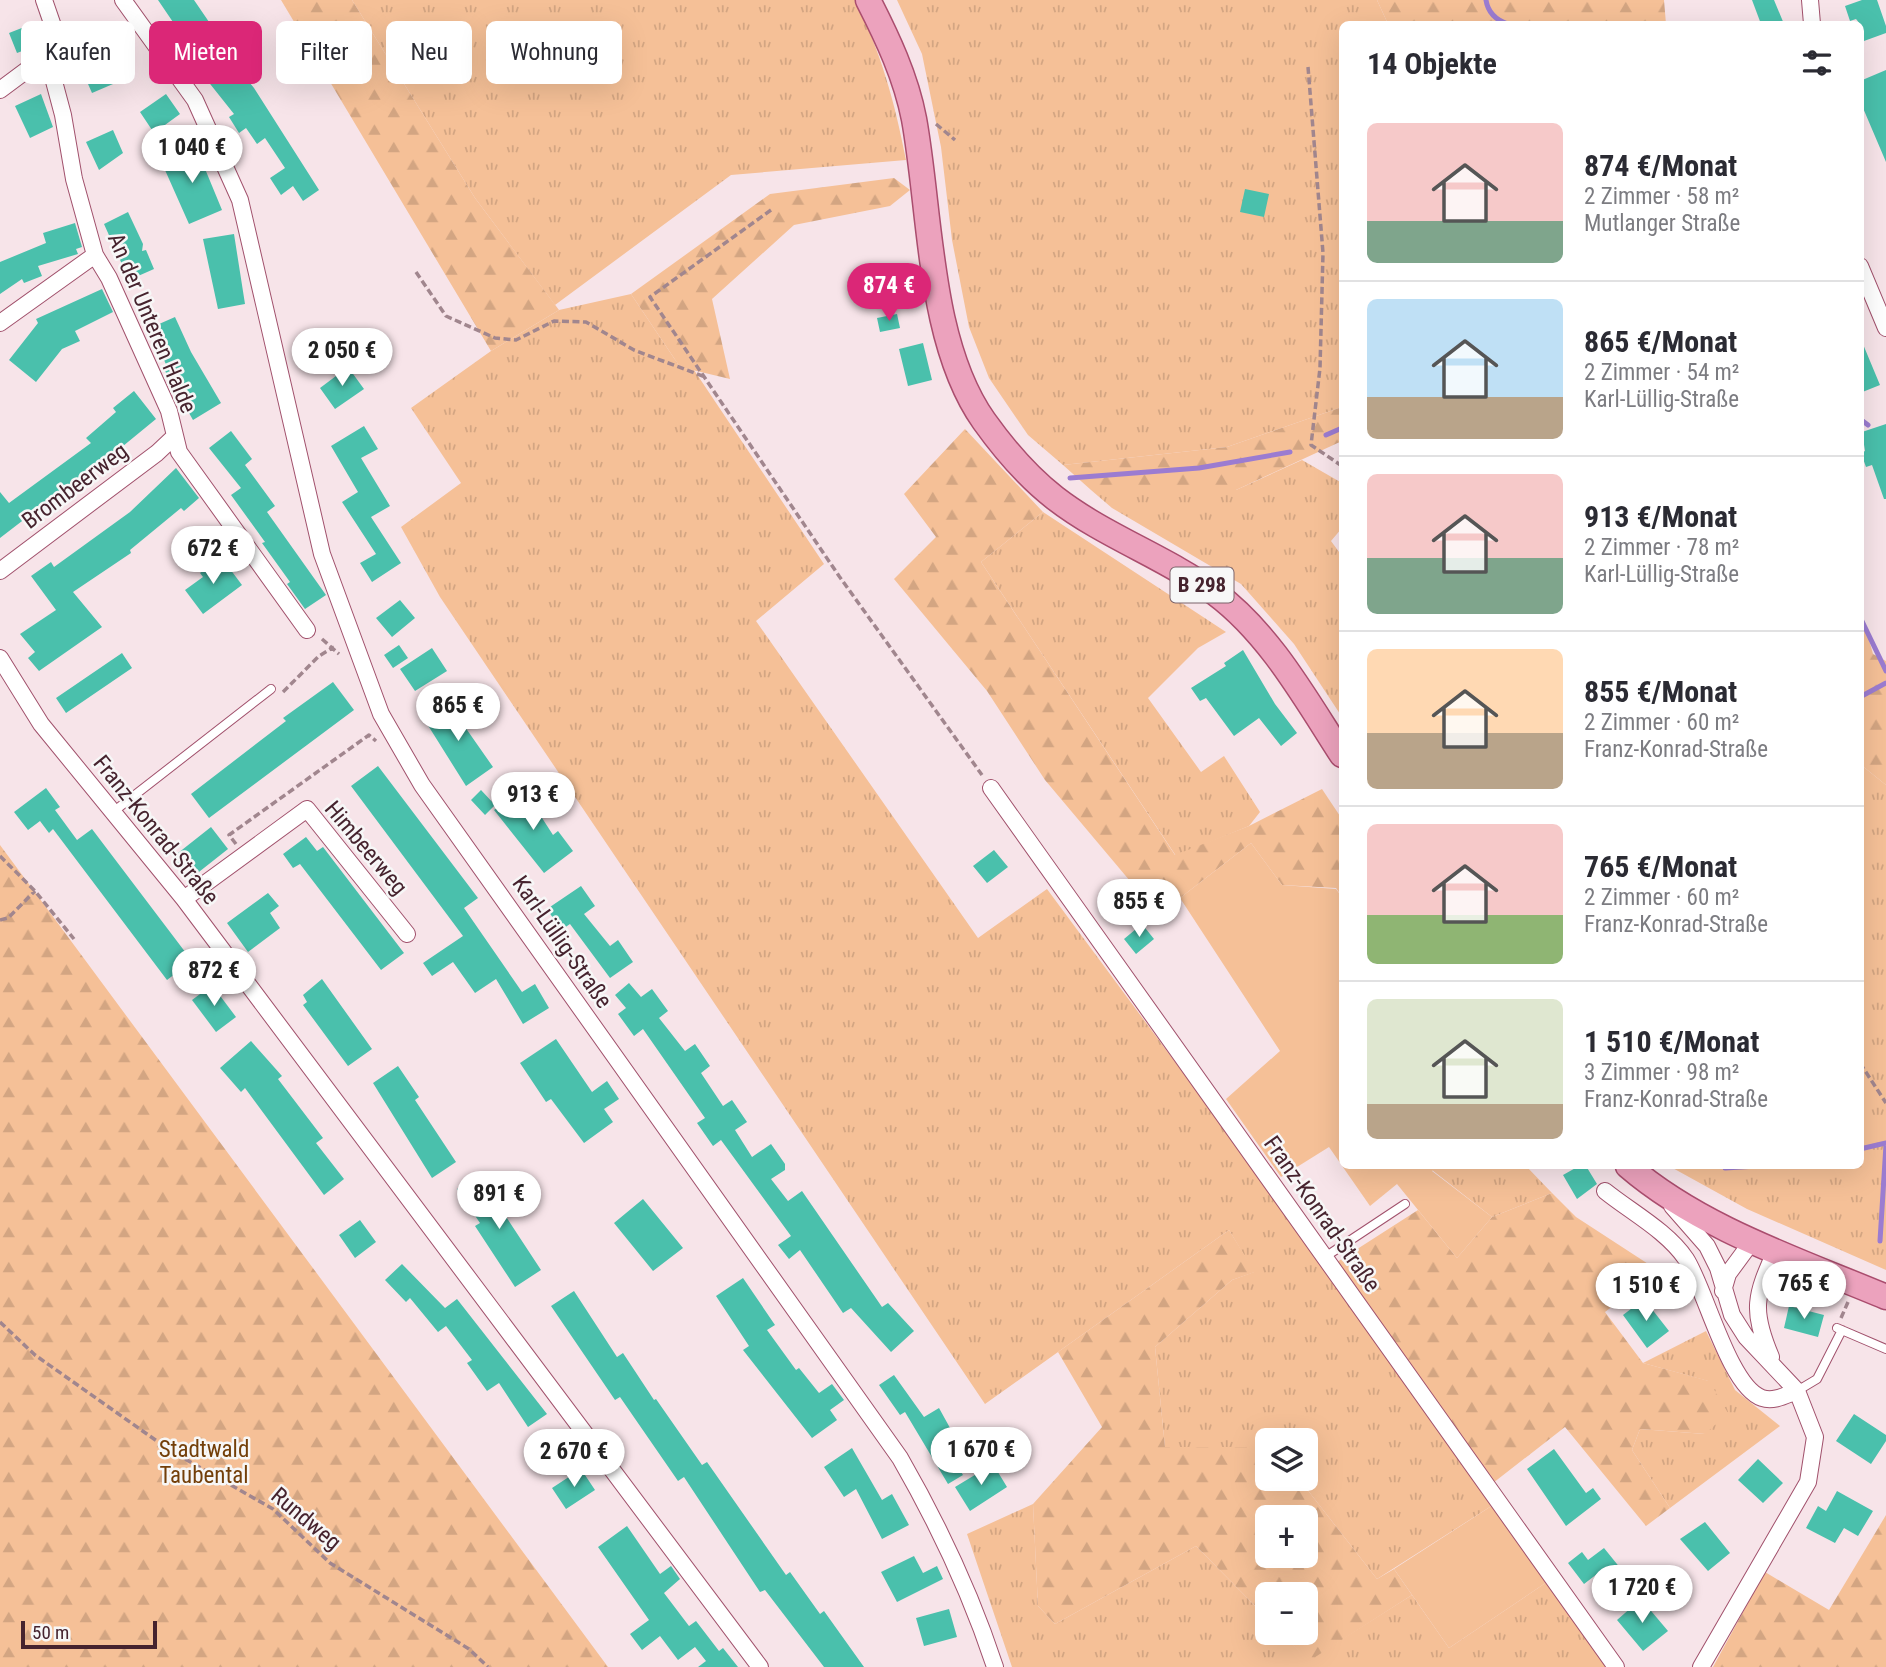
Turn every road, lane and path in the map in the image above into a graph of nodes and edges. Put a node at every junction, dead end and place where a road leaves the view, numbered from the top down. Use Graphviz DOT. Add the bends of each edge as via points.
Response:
graph roads {
  1 [pos="44,0"];
  2 [pos="123,0"];
  3 [pos="868,0"];
  4 [pos="1810,0"];
  5 [pos="51,21"];
  6 [pos="1812,21"];
  7 [pos="1308,67"];
  8 [pos="21,74"];
  9 [pos="55,84"];
  10 [pos="0,90"];
  11 [pos="771,210"];
  12 [pos="94,256"];
  13 [pos="416,272"];
  14 [pos="1864,276"];
  15 [pos="0,323"];
  16 [pos="1886,328"];
  17 [pos="705,377"];
  18 [pos="175,436"];
  19 [pos="1339,464"];
  20 [pos="0,571"];
  21 [pos="307,630"];
  22 [pos="334,647"];
  23 [pos="341,657"];
  24 [pos="0,658"];
  25 [pos="271,689"];
  26 [pos="281,694"];
  27 [pos="369,736"];
  28 [pos="1339,750"];
  29 [pos="991,788"];
  30 [pos="113,813"];
  31 [pos="244,855"];
  32 [pos="0,856"];
  33 [pos="36,891"];
  34 [pos="184,900"];
  35 [pos="0,920"];
  36 [pos="407,934"];
  37 [pos="74,939"];
  38 [pos="1864,1069"];
  39 [pos="1886,1103"];
  40 [pos="1632,1169"];
  41 [pos="1605,1191"];
  42 [pos="1660,1192"];
  43 [pos="1405,1204"];
  44 [pos="1753,1240"];
  45 [pos="1776,1250"];
  46 [pos="1325,1257"];
  47 [pos="1856,1284"];
  48 [pos="1723,1293"];
  49 [pos="1886,1297"];
  50 [pos="0,1322"];
  51 [pos="1840,1329"];
  52 [pos="1886,1349"];
  53 [pos="1773,1363"];
  54 [pos="1797,1391"];
  55 [pos="488,1667"];
  56 [pos="760,1667"];
  57 [pos="995,1667"];
  58 [pos="1616,1667"];
  59 [pos="1701,1667"];
  1 -- 5 [label="street, An der Unteren Halde"];
  2 -- 57 [label="street, Karl-Lüllig-Straße" via="195,100 240,200 322,554 382,714 422,785 900,1458 936,1519"];
  3 -- 28 [label="main road, B 298" via="898,66 913,115 943,326 957,371 982,419 1017,463 1056,499 1217,595 1267,642"];
  4 -- 6 [label="street"];
  7 -- 19 [label="path" via="1323,253 1320,368 1311,445"];
  8 -- 10 [label="street"];
  9 -- 12 [label="street, An der Unteren Halde"];
  11 -- 17 [label="path" via="650,296"];
  12 -- 15 [label="street"];
  12 -- 18 [label="street, An der Unteren Halde" via="161,392"];
  13 -- 17 [label="path" via="446,316 495,338 516,340 554,321 586,322 634,350"];
  14 -- 16 [label="street"];
  17 -- 29 [label="path" via="839,576"];
  18 -- 20 [label="street, Brombeerweg"];
  18 -- 21 [label="street, An der Unteren Halde" via="179,452"];
  21 -- 22 [label="path"];
  22 -- 23 [label="path"];
  22 -- 26 [label="path"];
  24 -- 30 [label="street, Franz-Konrad-Straße" via="41,724"];
  25 -- 30 [label="lane"];
  27 -- 31 [label="path" via="229,835"];
  29 -- 46 [label="street, Franz-Konrad-Straße"];
  30 -- 34 [label="street, Franz-Konrad-Straße"];
  31 -- 34 [label="street, Himbeerweg"];
  31 -- 36 [label="street, Himbeerweg" via="307,809"];
  32 -- 33 [label="path"];
  33 -- 35 [label="path"];
  33 -- 37 [label="path"];
  34 -- 56 [label="street, Franz-Konrad-Straße"];
  38 -- 39 [label="path"];
  40 -- 42 [label="main road"];
  41 -- 54 [label="street" via="1670,1240 1685,1257 1724,1347 1748,1388 1761,1398 1776,1399"];
  42 -- 44 [label="main road"];
  42 -- 48 [label="street" via="1707,1246"];
  43 -- 46 [label="lane"];
  44 -- 45 [label="main road"];
  44 -- 48 [label="street" via="1728,1274"];
  45 -- 47 [label="main road"];
  45 -- 53 [label="street" via="1756,1312"];
  46 -- 58 [label="street, Franz-Konrad-Straße"];
  47 -- 49 [label="main road"];
  47 -- 51 [label="path"];
  48 -- 53 [label="street" via="1746,1337"];
  50 -- 55 [label="path, Rundweg" via="35,1356 171,1451 273,1509 330,1563 469,1649"];
  51 -- 52 [label="lane"];
  51 -- 54 [label="lane" via="1817,1379"];
  53 -- 54 [label="street"];
  54 -- 59 [label="street" via="1815,1437 1808,1482"];
}
